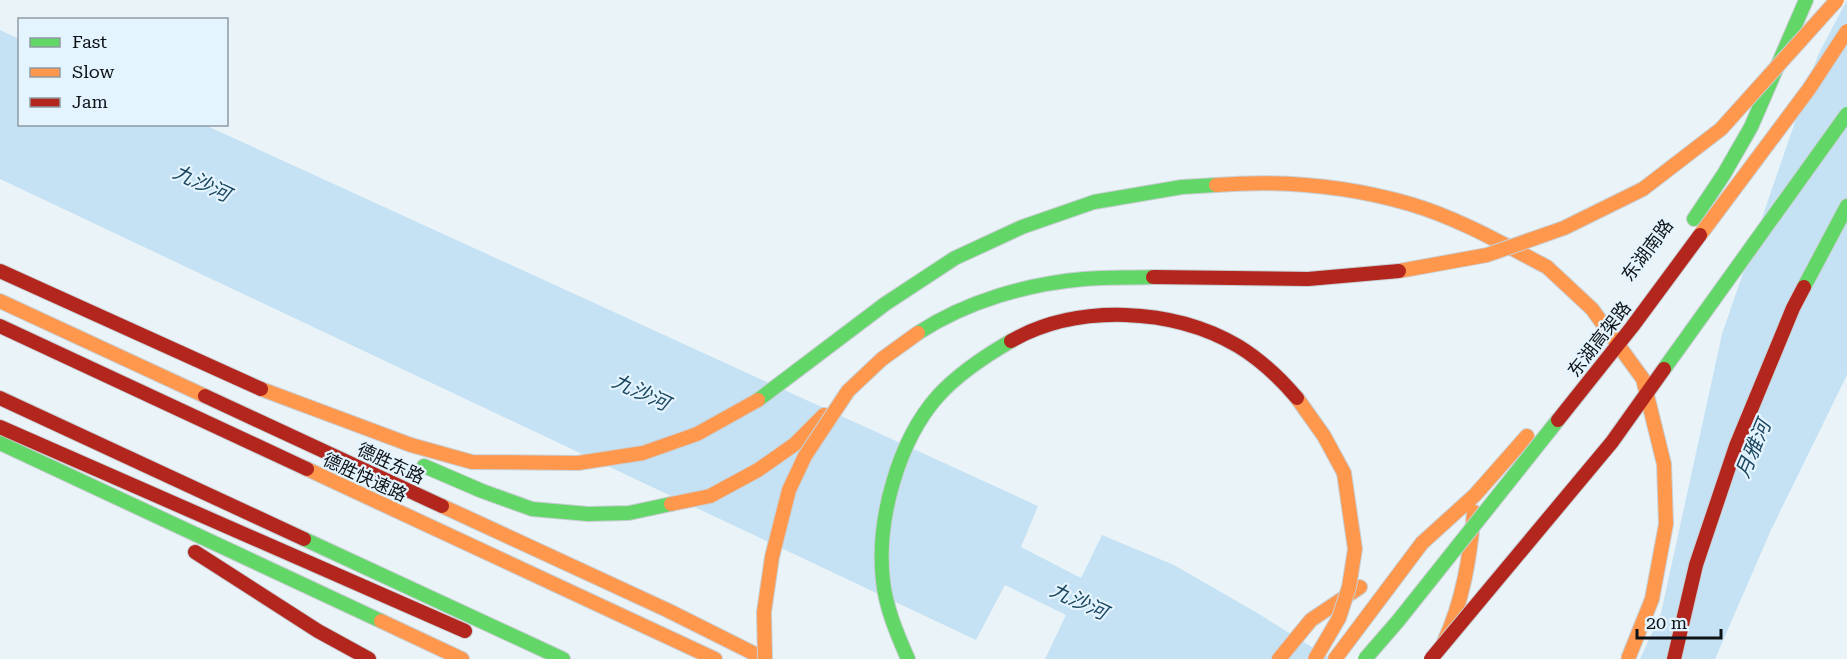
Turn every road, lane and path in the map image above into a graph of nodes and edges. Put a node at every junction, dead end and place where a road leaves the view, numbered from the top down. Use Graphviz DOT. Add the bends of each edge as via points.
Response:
graph roads {
  1 [pos="1806,0"];
  2 [pos="1837,0"];
  3 [pos="1847,31"];
  4 [pos="1847,114"];
  5 [pos="1847,206"];
  6 [pos="1683,232"];
  7 [pos="0,271"];
  8 [pos="0,301"];
  9 [pos="1620,316"];
  10 [pos="0,326"];
  11 [pos="1599,344"];
  12 [pos="1571,381"];
  13 [pos="251,385"];
  14 [pos="848,391"];
  15 [pos="0,398"];
  16 [pos="0,427"];
  17 [pos="0,442"];
  18 [pos="90,484"];
  19 [pos="1475,495"];
  20 [pos="1422,543"];
  21 [pos="475,635"];
  22 [pos="369,659"];
  23 [pos="462,659"];
  24 [pos="563,659"];
  25 [pos="715,659"];
  26 [pos="765,659"];
  27 [pos="908,659"];
  28 [pos="1279,659"];
  29 [pos="1315,659"];
  30 [pos="1335,659"];
  31 [pos="1365,659"];
  32 [pos="1431,659"];
  33 [pos="1436,659"];
  34 [pos="1628,659"];
  35 [pos="1674,659"];
  1 -- 6 [label="main road, 东湖南路" via="1745,139 1712,195"];
  2 -- 14 [label="main road, bridge" via="1721,129 1643,189 1564,228 1487,255 1405,271 1308,279 1084,279 1020,289 966,308 921,331 882,359"];
  3 -- 31 [label="main road, 东湖高架路, bridge" via="1809,89 1632,327"];
  4 -- 32 [label="main road, bridge" via="1612,441"];
  5 -- 35 [label="main road" via="1793,308 1736,446 1696,565"];
  7 -- 13 [label="main road"];
  8 -- 26 [label="main road, 德胜东路"];
  9 -- 11 [label="main road"];
  10 -- 25 [label="main road, 德胜快速路"];
  12 -- 19 [label="main road" via="1543,419"];
  13 -- 14 [label="main road, bridge" via="482,491 532,509 588,514 629,513 710,496 795,444"];
  13 -- 34 [label="main road, bridge" via="411,445 472,462 578,463 642,453 697,434 756,401 885,304 955,258 1022,227 1094,202 1182,187 1257,182 1346,190 1411,204 1472,228 1547,267 1592,309 1643,379 1664,464 1666,524 1652,599"];
  14 -- 26 [label="main road, bridge" via="805,456 789,490 772,557 764,612"];
  15 -- 24 [label="main road"];
  16 -- 21 [label="main road"];
  17 -- 18 [label="main road"];
  18 -- 22 [label="main road" via="318,631"];
  18 -- 23 [label="main road"];
  19 -- 20 [label="main road"];
  19 -- 33 [label="main road" via="1470,558 1453,622"];
  20 -- 28 [label="main road" via="1311,620"];
  20 -- 30 [label="main road"];
  27 -- 29 [label="main road, bridge" via="893,629 882,585 880,554 891,491 915,427 934,401 963,373 1038,328 1079,319 1119,317 1163,318 1199,328 1239,347 1279,378 1308,409 1330,445 1344,474 1355,549 1339,618"];
}
